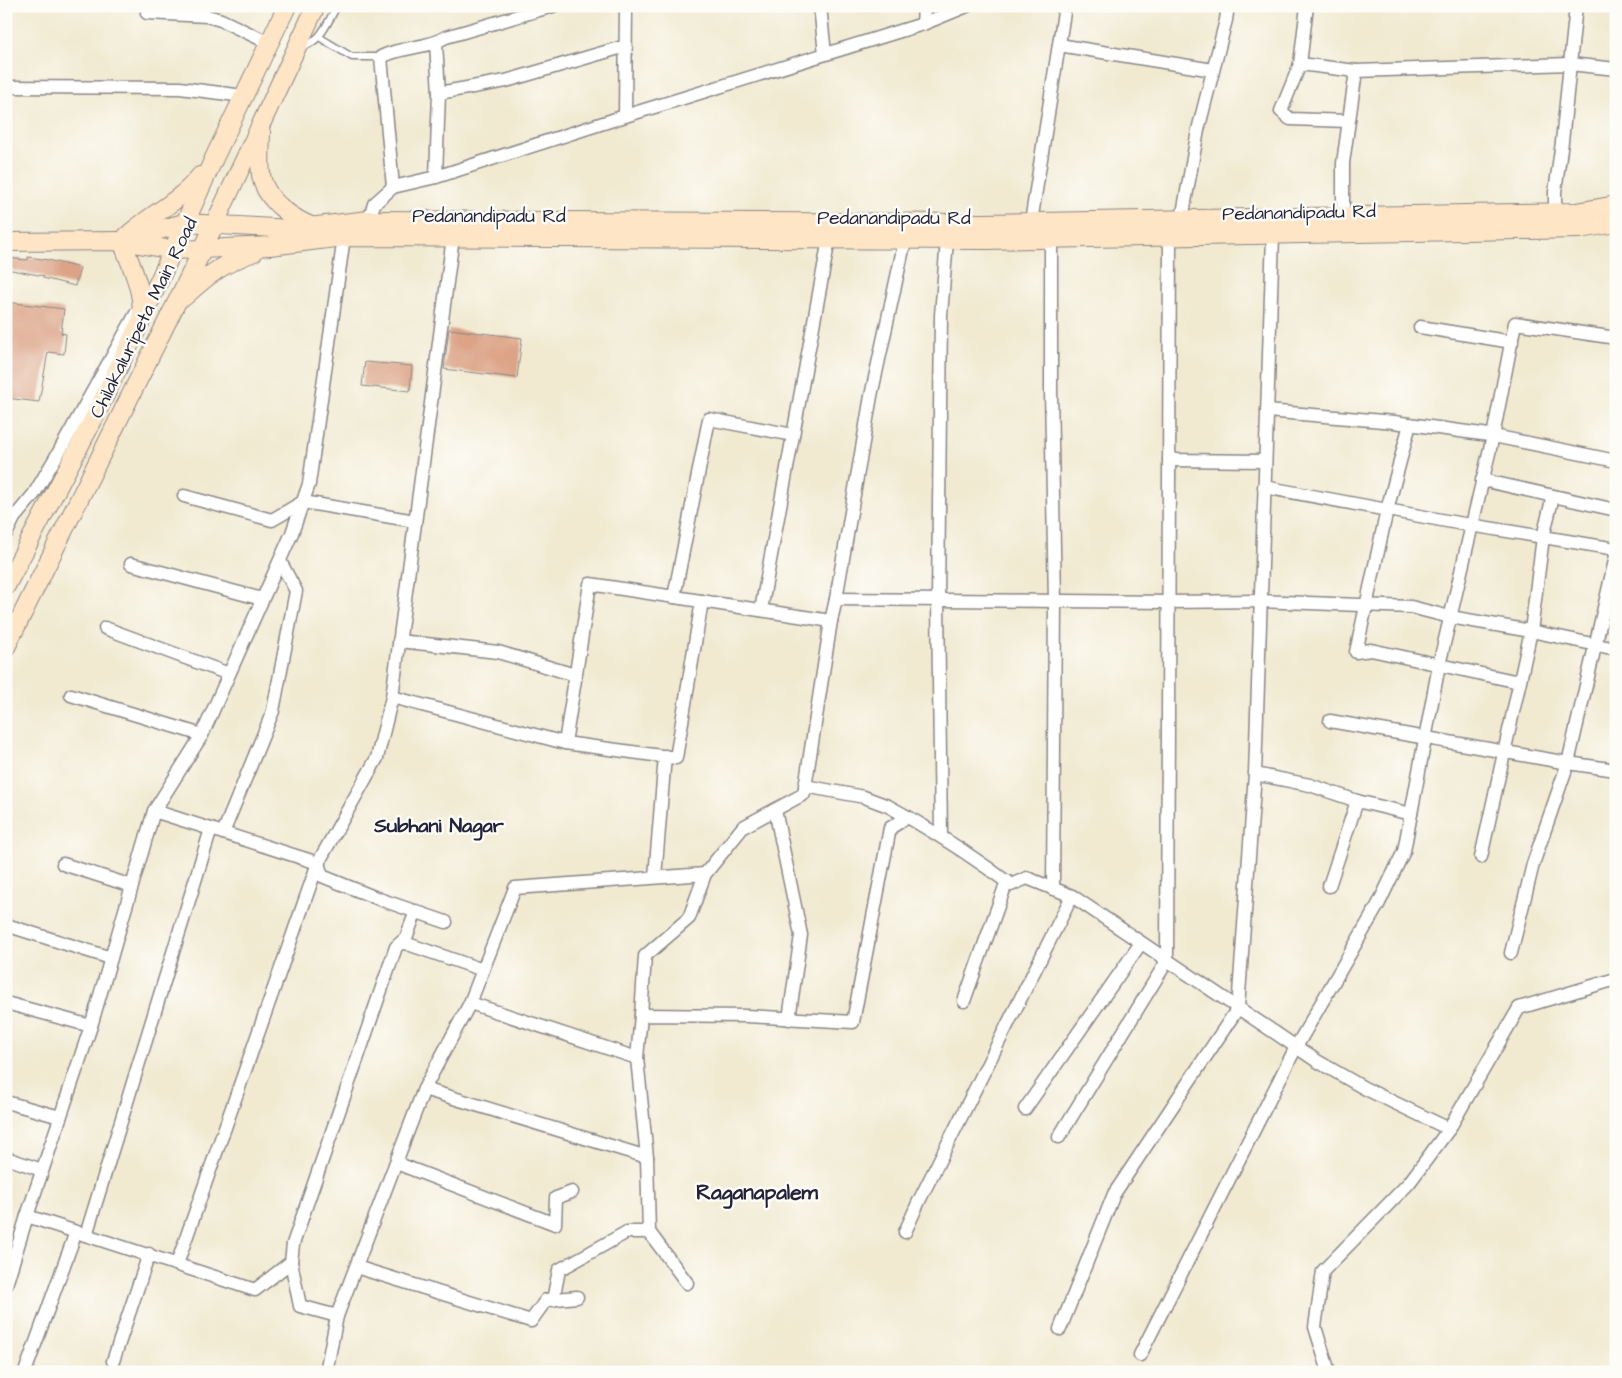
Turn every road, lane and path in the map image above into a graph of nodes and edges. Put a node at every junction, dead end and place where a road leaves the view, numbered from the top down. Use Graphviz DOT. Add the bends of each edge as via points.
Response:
graph roads {
  1 [pos="279,6"];
  2 [pos="287,6"];
  3 [pos="316,6"];
  4 [pos="337,6"];
  5 [pos="553,6"];
  6 [pos="626,6"];
  7 [pos="820,6"];
  8 [pos="924,6"];
  9 [pos="967,6"];
  10 [pos="1064,6"];
  11 [pos="1228,6"];
  12 [pos="1307,6"];
  13 [pos="1576,6"];
  14 [pos="147,13"];
  15 [pos="923,24"];
  16 [pos="319,37"];
  17 [pos="271,40"];
  18 [pos="436,43"];
  19 [pos="1059,45"];
  20 [pos="626,46"];
  21 [pos="296,48"];
  22 [pos="825,54"];
  23 [pos="381,57"];
  24 [pos="1300,64"];
  25 [pos="1570,64"];
  26 [pos="1616,69"];
  27 [pos="1212,70"];
  28 [pos="1356,71"];
  29 [pos="6,87"];
  30 [pos="439,93"];
  31 [pos="244,96"];
  32 [pos="625,116"];
  33 [pos="1348,121"];
  34 [pos="262,124"];
  35 [pos="215,156"];
  36 [pos="436,178"];
  37 [pos="393,187"];
  38 [pos="1616,204"];
  39 [pos="1555,213"];
  40 [pos="1343,216"];
  41 [pos="369,220"];
  42 [pos="1182,220"];
  43 [pos="1031,222"];
  44 [pos="184,223"];
  45 [pos="1616,223"];
  46 [pos="213,224"];
  47 [pos="313,227"];
  48 [pos="1273,235"];
  49 [pos="344,237"];
  50 [pos="453,237"];
  51 [pos="1170,237"];
  52 [pos="829,239"];
  53 [pos="1051,239"];
  54 [pos="904,240"];
  55 [pos="947,240"];
  56 [pos="122,241"];
  57 [pos="6,242"];
  58 [pos="270,246"];
  59 [pos="203,249"];
  60 [pos="172,250"];
  61 [pos="177,303"];
  62 [pos="142,310"];
  63 [pos="1420,327"];
  64 [pos="1616,338"];
  65 [pos="1512,342"];
  66 [pos="1267,411"];
  67 [pos="1410,424"];
  68 [pos="793,435"];
  69 [pos="1493,436"];
  70 [pos="1169,460"];
  71 [pos="1265,461"];
  72 [pos="1616,461"];
  73 [pos="1482,480"];
  74 [pos="1264,486"];
  75 [pos="184,496"];
  76 [pos="1553,496"];
  77 [pos="303,502"];
  78 [pos="1388,510"];
  79 [pos="1616,510"];
  80 [pos="415,520"];
  81 [pos="1471,525"];
  82 [pos="6,534"];
  83 [pos="1543,537"];
  84 [pos="1616,549"];
  85 [pos="1616,556"];
  86 [pos="280,561"];
  87 [pos="131,564"];
  88 [pos="6,586"];
  89 [pos="674,597"];
  90 [pos="262,600"];
  91 [pos="836,600"];
  92 [pos="702,601"];
  93 [pos="938,601"];
  94 [pos="1056,601"];
  95 [pos="1260,601"];
  96 [pos="1168,602"];
  97 [pos="1368,605"];
  98 [pos="761,610"];
  99 [pos="1450,617"];
  100 [pos="831,621"];
  101 [pos="105,628"];
  102 [pos="1531,631"];
  103 [pos="399,641"];
  104 [pos="1595,644"];
  105 [pos="6,647"];
  106 [pos="1616,649"];
  107 [pos="1439,664"];
  108 [pos="229,674"];
  109 [pos="575,675"];
  110 [pos="1519,682"];
  111 [pos="71,695"];
  112 [pos="392,697"];
  113 [pos="1330,721"];
  114 [pos="202,736"];
  115 [pos="1425,737"];
  116 [pos="565,744"];
  117 [pos="1504,751"];
  118 [pos="665,756"];
  119 [pos="1568,763"];
  120 [pos="1616,770"];
  121 [pos="1255,774"];
  122 [pos="805,786"];
  123 [pos="1357,801"];
  124 [pos="775,810"];
  125 [pos="154,811"];
  126 [pos="1411,814"];
  127 [pos="908,817"];
  128 [pos="217,831"];
  129 [pos="941,836"];
  130 [pos="1481,857"];
  131 [pos="318,863"];
  132 [pos="63,864"];
  133 [pos="705,874"];
  134 [pos="655,878"];
  135 [pos="1007,881"];
  136 [pos="132,886"];
  137 [pos="1329,886"];
  138 [pos="1053,889"];
  139 [pos="1072,896"];
  140 [pos="416,912"];
  141 [pos="446,922"];
  142 [pos="6,925"];
  143 [pos="402,942"];
  144 [pos="1141,943"];
  145 [pos="1511,953"];
  146 [pos="111,958"];
  147 [pos="1168,960"];
  148 [pos="483,970"];
  149 [pos="1616,979"];
  150 [pos="964,1001"];
  151 [pos="6,1003"];
  152 [pos="470,1003"];
  153 [pos="1238,1008"];
  154 [pos="641,1015"];
  155 [pos="789,1019"];
  156 [pos="91,1026"];
  157 [pos="1296,1047"];
  158 [pos="637,1058"];
  159 [pos="424,1089"];
  160 [pos="6,1102"];
  161 [pos="1025,1109"];
  162 [pos="60,1117"];
  163 [pos="1449,1129"];
  164 [pos="1059,1137"];
  165 [pos="6,1158"];
  166 [pos="647,1158"];
  167 [pos="396,1163"];
  168 [pos="42,1170"];
  169 [pos="572,1192"];
  170 [pos="27,1216"];
  171 [pos="649,1232"];
  172 [pos="905,1232"];
  173 [pos="81,1233"];
  174 [pos="149,1254"];
  175 [pos="291,1262"];
  176 [pos="177,1264"];
  177 [pos="356,1267"];
  178 [pos="687,1282"];
  179 [pos="6,1285"];
  180 [pos="577,1297"];
  181 [pos="553,1300"];
  182 [pos="337,1316"];
  183 [pos="1060,1329"];
  184 [pos="1140,1355"];
  185 [pos="113,1361"];
  186 [pos="25,1372"];
  187 [pos="326,1372"];
  188 [pos="1329,1372"];
  1 -- 17 [label="lane" via="279,21"];
  2 -- 17 [label="main road, Chilakaluripeta Main Road"];
  3 -- 21 [label="main road, Chilakaluripeta Main Road"];
  4 -- 16 [label="lane"];
  5 -- 18 [label="street" via="446,37"];
  6 -- 20 [label="street"];
  7 -- 22 [label="street"];
  8 -- 15 [label="street"];
  9 -- 15 [label="street"];
  10 -- 19 [label="street"];
  11 -- 27 [label="street"];
  12 -- 24 [label="street"];
  13 -- 25 [label="street"];
  14 -- 17 [label="street" via="214,18"];
  15 -- 22 [label="street"];
  16 -- 21 [label="lane" via="308,46"];
  16 -- 23 [label="lane" via="352,57"];
  17 -- 31 [label="main road, Chilakaluripeta Main Road"];
  18 -- 23 [label="street" via="392,51"];
  18 -- 30 [label="street"];
  19 -- 27 [label="street"];
  19 -- 43 [label="street"];
  20 -- 30 [label="street" via="506,80"];
  20 -- 32 [label="street"];
  21 -- 34 [label="main road, Chilakaluripeta Main Road"];
  22 -- 32 [label="street"];
  23 -- 37 [label="street"];
  24 -- 28 [label="street"];
  24 -- 33 [label="street" via="1281,111 1290,119"];
  25 -- 26 [label="street"];
  25 -- 28 [label="street"];
  25 -- 39 [label="street"];
  27 -- 42 [label="street"];
  28 -- 33 [label="street"];
  29 -- 31 [label="street" via="180,88"];
  30 -- 36 [label="street"];
  31 -- 35 [label="main road, Chilakaluripeta Main Road"];
  32 -- 36 [label="street"];
  33 -- 40 [label="street" via="1343,163"];
  34 -- 46 [label="main road, Chilakaluripeta Main Road"];
  34 -- 47 [label="main road" via="260,159 263,183 272,199 296,220"];
  35 -- 44 [label="main road, Chilakaluripeta Main Road"];
  35 -- 56 [label="main road" via="192,187 137,226"];
  36 -- 37 [label="street"];
  37 -- 41 [label="street" via="374,204"];
  38 -- 39 [label="main road, Pedanandipadu Rd"];
  39 -- 40 [label="main road, Pedanandipadu Rd"];
  40 -- 42 [label="main road, Pedanandipadu Rd"];
  41 -- 43 [label="main road, Pedanandipadu Rd"];
  41 -- 47 [label="main road, Pedanandipadu Rd"];
  42 -- 43 [label="main road, Pedanandipadu Rd"];
  44 -- 46 [label="main road, Pedanandipadu Rd"];
  44 -- 56 [label="main road, Pedanandipadu Rd"];
  44 -- 60 [label="main road, Chilakaluripeta Main Road"];
  45 -- 48 [label="main road, Pedanandipadu Rd" via="1579,229"];
  46 -- 47 [label="main road, Pedanandipadu Rd" via="291,229"];
  46 -- 59 [label="main road, Chilakaluripeta Main Road"];
  48 -- 51 [label="main road, Pedanandipadu Rd"];
  48 -- 66 [label="street"];
  49 -- 50 [label="main road, Pedanandipadu Rd"];
  49 -- 58 [label="main road, Pedanandipadu Rd"];
  49 -- 77 [label="street" via="309,484"];
  50 -- 52 [label="main road, Pedanandipadu Rd"];
  50 -- 80 [label="street"];
  51 -- 53 [label="main road, Pedanandipadu Rd"];
  51 -- 70 [label="street"];
  52 -- 54 [label="main road, Pedanandipadu Rd"];
  52 -- 68 [label="street"];
  53 -- 55 [label="main road, Pedanandipadu Rd"];
  53 -- 94 [label="street"];
  54 -- 55 [label="main road, Pedanandipadu Rd"];
  54 -- 91 [label="street" via="871,396"];
  55 -- 93 [label="street" via="941,315"];
  56 -- 57 [label="main road"];
  56 -- 60 [label="main road, Pedanandipadu Rd"];
  56 -- 62 [label="main road" via="136,277"];
  58 -- 59 [label="main road, Pedanandipadu Rd"];
  58 -- 61 [label="main road" via="230,261 207,276"];
  59 -- 60 [label="main road, Pedanandipadu Rd"];
  59 -- 61 [label="main road, Chilakaluripeta Main Road"];
  60 -- 62 [label="main road, Chilakaluripeta Main Road"];
  61 -- 105 [label="main road, Chilakaluripeta Main Road"];
  62 -- 82 [label="street" via="34,494 14,518"];
  62 -- 88 [label="main road, Chilakaluripeta Main Road" via="93,420"];
  63 -- 65 [label="street"];
  64 -- 65 [label="street" via="1515,323"];
  65 -- 69 [label="street"];
  66 -- 67 [label="street"];
  66 -- 71 [label="street"];
  67 -- 69 [label="street"];
  67 -- 78 [label="street"];
  68 -- 89 [label="street" via="709,419"];
  68 -- 98 [label="street"];
  69 -- 72 [label="street"];
  69 -- 73 [label="street"];
  70 -- 71 [label="street"];
  70 -- 96 [label="street"];
  71 -- 74 [label="street"];
  73 -- 76 [label="street"];
  73 -- 81 [label="street"];
  74 -- 78 [label="street"];
  74 -- 95 [label="street"];
  75 -- 77 [label="street" via="272,520"];
  76 -- 79 [label="street"];
  76 -- 83 [label="street"];
  77 -- 80 [label="street"];
  77 -- 86 [label="street"];
  78 -- 81 [label="street"];
  78 -- 97 [label="street"];
  80 -- 103 [label="street"];
  81 -- 83 [label="street"];
  81 -- 99 [label="street"];
  83 -- 84 [label="street"];
  83 -- 102 [label="street"];
  85 -- 104 [label="street"];
  86 -- 90 [label="street"];
  86 -- 128 [label="street" via="296,591 273,711"];
  87 -- 90 [label="street"];
  89 -- 92 [label="street"];
  89 -- 109 [label="street" via="590,584"];
  90 -- 108 [label="street"];
  91 -- 93 [label="street"];
  91 -- 100 [label="street"];
  92 -- 98 [label="street"];
  92 -- 118 [label="street" via="676,758"];
  93 -- 94 [label="street"];
  93 -- 129 [label="street"];
  94 -- 96 [label="street"];
  94 -- 138 [label="street"];
  95 -- 96 [label="street"];
  95 -- 97 [label="street"];
  95 -- 121 [label="street"];
  96 -- 147 [label="street"];
  97 -- 99 [label="street" via="1411,606"];
  97 -- 107 [label="street" via="1356,652 1371,650"];
  98 -- 100 [label="street"];
  99 -- 102 [label="street"];
  99 -- 107 [label="street"];
  100 -- 122 [label="street"];
  101 -- 108 [label="street"];
  102 -- 104 [label="street"];
  102 -- 110 [label="street"];
  103 -- 109 [label="street" via="498,652"];
  103 -- 112 [label="street"];
  104 -- 106 [label="street"];
  104 -- 119 [label="street"];
  107 -- 110 [label="street"];
  107 -- 115 [label="street"];
  108 -- 114 [label="street"];
  109 -- 116 [label="street"];
  110 -- 117 [label="street"];
  111 -- 114 [label="street"];
  112 -- 116 [label="street"];
  112 -- 131 [label="street" via="376,758"];
  113 -- 115 [label="street"];
  114 -- 125 [label="street"];
  115 -- 117 [label="street"];
  115 -- 126 [label="street"];
  116 -- 118 [label="street"];
  117 -- 119 [label="street"];
  117 -- 130 [label="street"];
  118 -- 134 [label="street"];
  119 -- 120 [label="street"];
  119 -- 145 [label="street" via="1533,864"];
  121 -- 123 [label="street" via="1310,785"];
  121 -- 153 [label="street"];
  122 -- 124 [label="street" via="804,794"];
  122 -- 127 [label="street" via="864,797"];
  123 -- 126 [label="street"];
  123 -- 137 [label="street"];
  124 -- 133 [label="street" via="743,827"];
  124 -- 155 [label="street" via="800,935"];
  125 -- 128 [label="street"];
  125 -- 136 [label="street"];
  126 -- 157 [label="street" via="1404,851 1378,905"];
  127 -- 129 [label="street"];
  127 -- 155 [label="street" via="890,828 853,1022"];
  128 -- 131 [label="street"];
  128 -- 173 [label="street"];
  129 -- 135 [label="street"];
  131 -- 140 [label="street" via="322,876"];
  131 -- 176 [label="street"];
  132 -- 136 [label="street"];
  133 -- 134 [label="street"];
  133 -- 154 [label="street" via="690,918 645,956"];
  134 -- 148 [label="street" via="515,888"];
  135 -- 138 [label="street" via="1011,885 1027,878"];
  135 -- 150 [label="street"];
  136 -- 146 [label="street"];
  138 -- 139 [label="street"];
  139 -- 144 [label="street"];
  139 -- 172 [label="street"];
  140 -- 141 [label="street"];
  140 -- 143 [label="street"];
  142 -- 146 [label="street"];
  143 -- 148 [label="street"];
  143 -- 175 [label="street" via="396,947 293,1244"];
  144 -- 147 [label="street"];
  144 -- 161 [label="street"];
  146 -- 156 [label="street"];
  147 -- 153 [label="street"];
  147 -- 164 [label="street"];
  148 -- 152 [label="street"];
  149 -- 163 [label="street" via="1519,1008"];
  151 -- 156 [label="street"];
  152 -- 158 [label="street"];
  152 -- 159 [label="street"];
  153 -- 157 [label="street"];
  153 -- 183 [label="street" via="1114,1194"];
  154 -- 155 [label="street"];
  154 -- 158 [label="street"];
  156 -- 162 [label="street"];
  157 -- 163 [label="street" via="1364,1088"];
  157 -- 184 [label="street"];
  158 -- 166 [label="street"];
  159 -- 166 [label="street"];
  159 -- 167 [label="street"];
  160 -- 162 [label="street"];
  162 -- 168 [label="street"];
  163 -- 188 [label="street" via="1409,1184 1323,1271 1315,1328"];
  165 -- 168 [label="street"];
  166 -- 171 [label="street"];
  167 -- 169 [label="street" via="555,1224 556,1198"];
  167 -- 177 [label="street"];
  168 -- 170 [label="street"];
  170 -- 173 [label="street"];
  170 -- 179 [label="street"];
  171 -- 178 [label="street"];
  171 -- 181 [label="street" via="627,1232 559,1270"];
  173 -- 174 [label="street"];
  173 -- 186 [label="street"];
  174 -- 176 [label="street"];
  174 -- 185 [label="street"];
  175 -- 176 [label="street" via="255,1290"];
  175 -- 182 [label="street" via="300,1306"];
  177 -- 181 [label="street" via="531,1321 546,1300"];
  177 -- 182 [label="street"];
  180 -- 181 [label="street"];
  182 -- 187 [label="street"];
}
